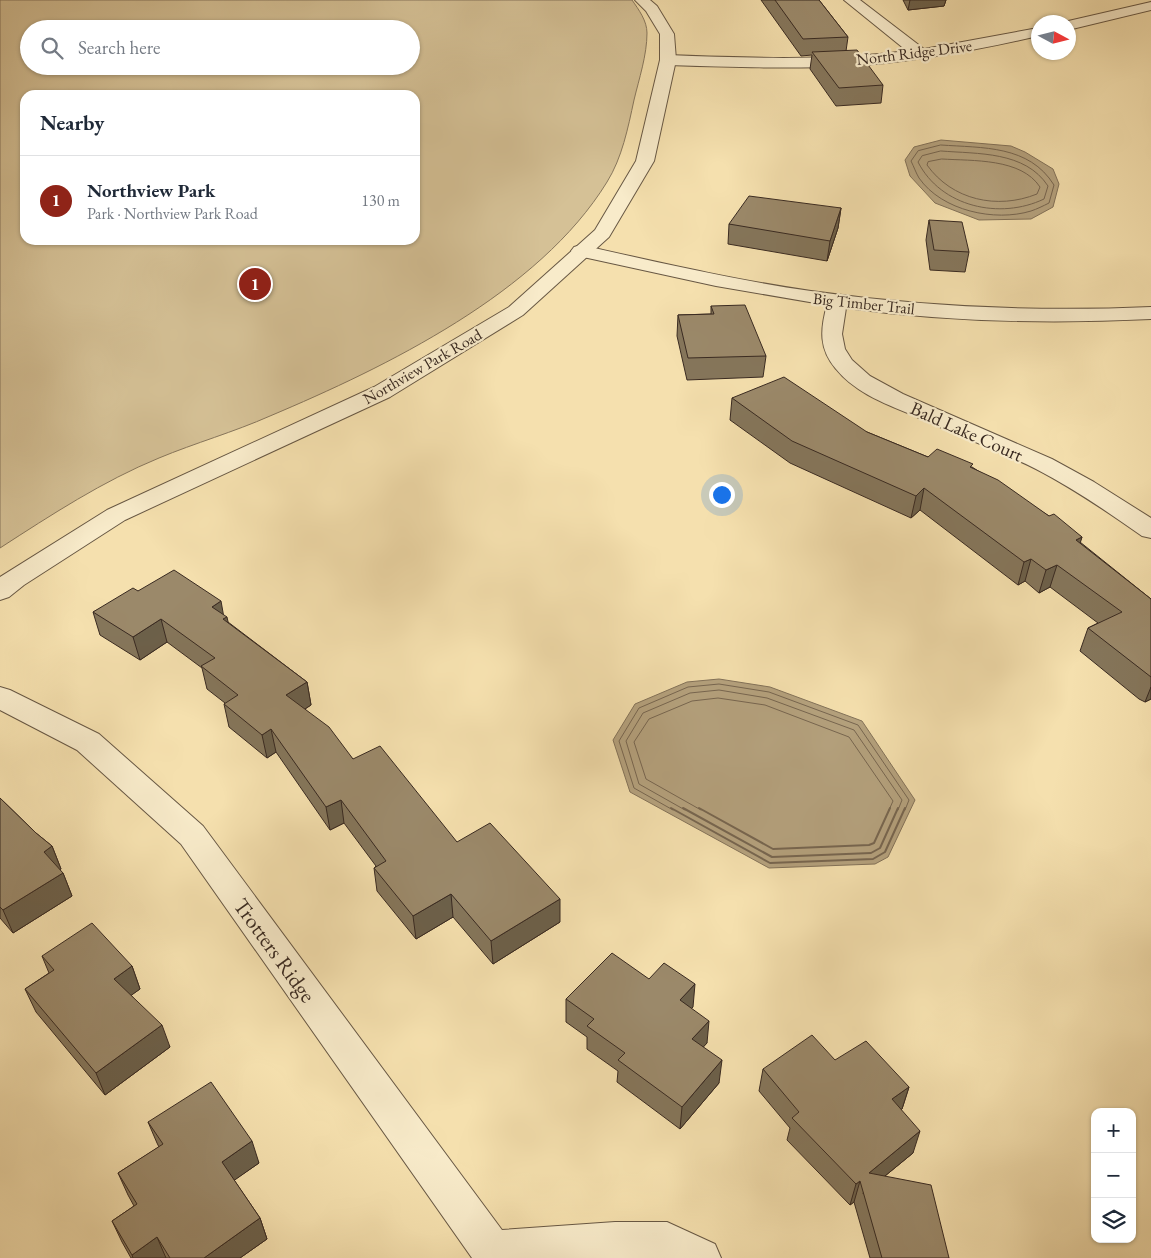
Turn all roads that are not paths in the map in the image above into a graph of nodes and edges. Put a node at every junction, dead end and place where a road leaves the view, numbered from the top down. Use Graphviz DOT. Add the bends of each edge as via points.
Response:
graph roads {
  1 [pos="642,0"];
  2 [pos="850,0"];
  3 [pos="1151,6"];
  4 [pos="1076,24"];
  5 [pos="1031,33"];
  6 [pos="921,54"];
  7 [pos="668,60"];
  8 [pos="580,251"];
  9 [pos="838,300"];
  10 [pos="1151,313"];
  11 [pos="1151,530"];
  12 [pos="0,591"];
  13 [pos="0,697"];
  14 [pos="494,1254"];
  15 [pos="702,1258"];
  1 -- 7 [label="street, Northview Park Road" via="652,9 667,34"];
  2 -- 6 [label="street"];
  3 -- 4 [label="street"];
  5 -- 6 [label="street, North Ridge Drive"];
  6 -- 7 [label="street, North Ridge Drive" via="793,63"];
  7 -- 8 [label="street, Northview Park Road" via="644,161 602,233"];
  8 -- 9 [label="street, Big Timber Trail" via="727,283"];
  8 -- 12 [label="street, Northview Park Road" via="516,311 382,392 116,515"];
  9 -- 10 [label="street, Big Timber Trail" via="1023,315"];
  9 -- 11 [label="street, Bald Lake Court" via="830,333 833,343 842,363 865,383 1043,464"];
  13 -- 14 [label="street, Trotters Ridge" via="88,742 192,835"];
  14 -- 15 [label="street" via="615,1242 667,1242"];
}
